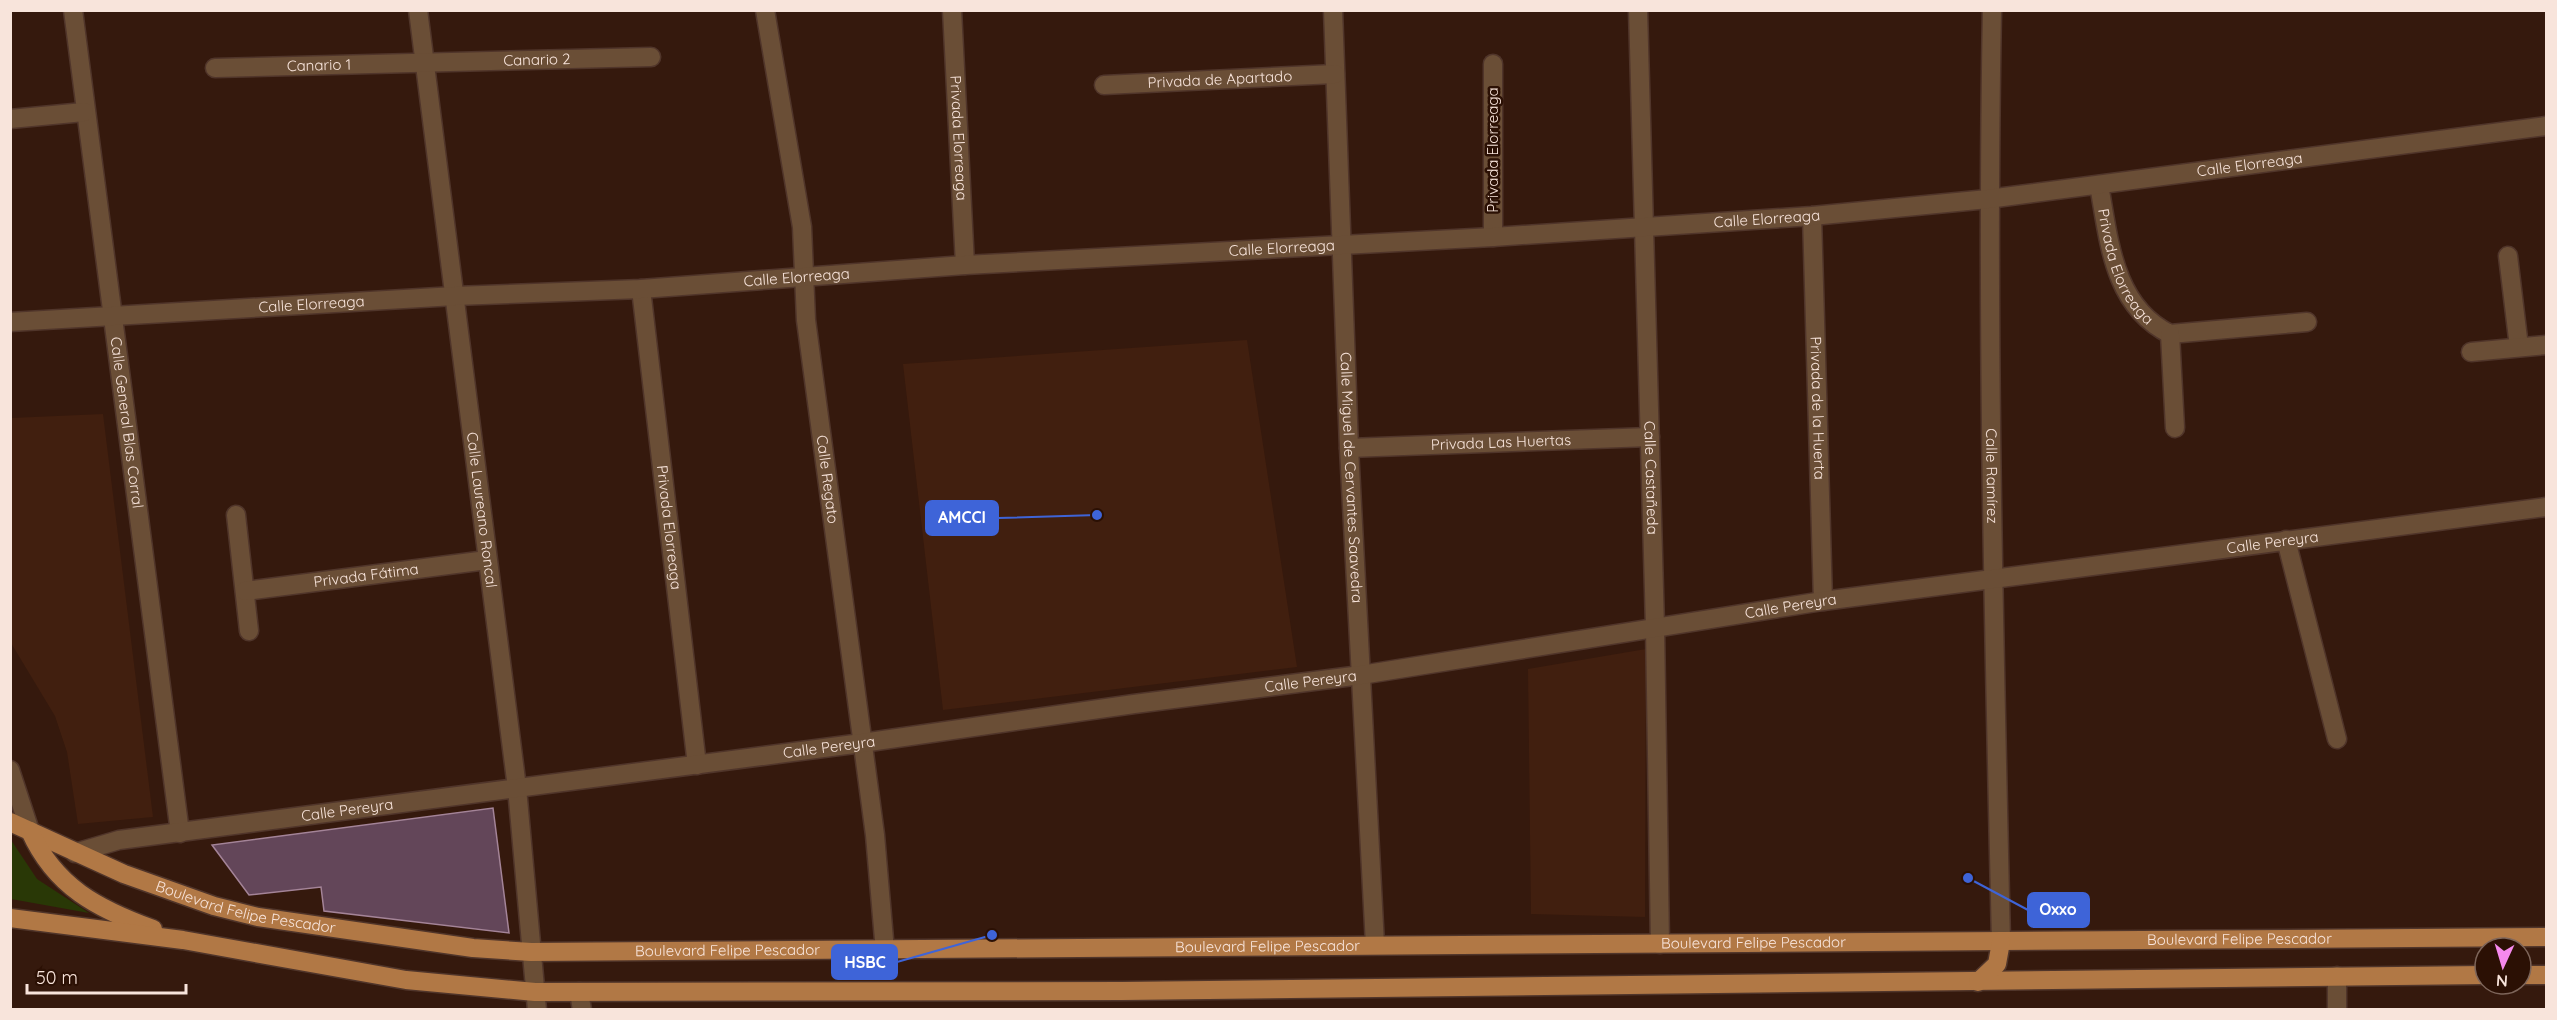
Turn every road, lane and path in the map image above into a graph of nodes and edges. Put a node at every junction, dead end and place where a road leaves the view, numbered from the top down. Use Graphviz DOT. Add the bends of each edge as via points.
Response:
graph roads {
  1 [pos="73,10"];
  2 [pos="418,10"];
  3 [pos="765,10"];
  4 [pos="952,10"];
  5 [pos="1333,10"];
  6 [pos="1638,10"];
  7 [pos="1992,10"];
  8 [pos="651,57"];
  9 [pos="423,63"];
  10 [pos="1493,63"];
  11 [pos="214,68"];
  12 [pos="1335,74"];
  13 [pos="1104,85"];
  14 [pos="84,112"];
  15 [pos="10,119"];
  16 [pos="2547,126"];
  17 [pos="2099,185"];
  18 [pos="1988,200"];
  19 [pos="1812,216"];
  20 [pos="1645,227"];
  21 [pos="1493,237"];
  22 [pos="1341,245"];
  23 [pos="2508,256"];
  24 [pos="966,265"];
  25 [pos="803,278"];
  26 [pos="641,289"];
  27 [pos="455,296"];
  28 [pos="112,317"];
  29 [pos="10,322"];
  30 [pos="2307,322"];
  31 [pos="2170,334"];
  32 [pos="2547,345"];
  33 [pos="2519,347"];
  34 [pos="2471,352"];
  35 [pos="2175,428"];
  36 [pos="1650,437"];
  37 [pos="1349,448"];
  38 [pos="2547,507"];
  39 [pos="236,514"];
  40 [pos="2286,540"];
  41 [pos="487,560"];
  42 [pos="1992,579"];
  43 [pos="244,591"];
  44 [pos="1823,601"];
  45 [pos="1655,627"];
  46 [pos="249,631"];
  47 [pos="1361,675"];
  48 [pos="2337,739"];
  49 [pos="862,743"];
  50 [pos="697,765"];
  51 [pos="10,770"];
  52 [pos="517,788"];
  53 [pos="10,822"];
  54 [pos="30,831"];
  55 [pos="180,833"];
  56 [pos="75,853"];
  57 [pos="20,919"];
  58 [pos="2547,937"];
  59 [pos="183,940"];
  60 [pos="2001,942"];
  61 [pos="1660,944"];
  62 [pos="1375,945"];
  63 [pos="885,951"];
  64 [pos="531,952"];
  65 [pos="2473,975"];
  66 [pos="2337,976"];
  67 [pos="1978,982"];
  68 [pos="536,1001"];
  69 [pos="581,1001"];
  70 [pos="2337,1010"];
  1 -- 14 [label="street, Calle General Blas Corral"];
  2 -- 9 [label="street, Calle Laureano Roncal"];
  3 -- 25 [label="street, Calle Regato" via="798,199"];
  4 -- 24 [label="street, Privada Elorreaga"];
  5 -- 12 [label="street, Calle Miguel de Cervantes Saavedra"];
  6 -- 20 [label="street, Calle Castañeda"];
  7 -- 18 [label="street, Calle Ramírez"];
  8 -- 9 [label="street, Canario 2"];
  9 -- 11 [label="street, Canario 1"];
  9 -- 27 [label="street, Calle Laureano Roncal"];
  10 -- 21 [label="street, Privada Elorreaga"];
  12 -- 13 [label="street, Privada de Apartado"];
  12 -- 22 [label="street, Calle Miguel de Cervantes Saavedra"];
  14 -- 15 [label="street"];
  14 -- 28 [label="street, Calle General Blas Corral"];
  16 -- 17 [label="street, Calle Elorreaga"];
  17 -- 18 [label="street, Calle Elorreaga"];
  17 -- 31 [label="street, Privada Elorreaga" via="2117,275 2139,312"];
  18 -- 19 [label="street, Calle Elorreaga"];
  18 -- 42 [label="street, Calle Ramírez"];
  19 -- 20 [label="street, Calle Elorreaga"];
  19 -- 44 [label="street, Privada de la Huerta"];
  20 -- 21 [label="street, Calle Elorreaga"];
  20 -- 36 [label="street, Calle Castañeda"];
  21 -- 22 [label="street, Calle Elorreaga"];
  22 -- 24 [label="street, Calle Elorreaga"];
  22 -- 37 [label="street, Calle Miguel de Cervantes Saavedra"];
  23 -- 33 [label="street"];
  24 -- 25 [label="street, Calle Elorreaga"];
  25 -- 26 [label="street, Calle Elorreaga"];
  25 -- 49 [label="street, Calle Regato"];
  26 -- 27 [label="street, Calle Elorreaga"];
  26 -- 50 [label="street, Privada Elorreaga"];
  27 -- 28 [label="street, Calle Elorreaga"];
  27 -- 41 [label="street, Calle Laureano Roncal"];
  28 -- 29 [label="street, Calle Elorreaga"];
  28 -- 55 [label="street, Calle General Blas Corral"];
  30 -- 31 [label="street, Privada Elorreaga"];
  31 -- 35 [label="street, Privada Elorreaga"];
  32 -- 33 [label="street"];
  33 -- 34 [label="street"];
  36 -- 37 [label="street, Privada Las Huertas"];
  36 -- 45 [label="street, Calle Castañeda"];
  37 -- 47 [label="street, Calle Miguel de Cervantes Saavedra"];
  38 -- 40 [label="street, Calle Pereyra"];
  39 -- 43 [label="street"];
  40 -- 42 [label="street, Calle Pereyra"];
  40 -- 48 [label="street"];
  41 -- 43 [label="street, Privada Fátima"];
  41 -- 52 [label="street, Calle Laureano Roncal"];
  42 -- 44 [label="street, Calle Pereyra"];
  42 -- 60 [label="street, Calle Ramírez"];
  43 -- 46 [label="street"];
  44 -- 45 [label="street, Calle Pereyra"];
  45 -- 47 [label="street, Calle Pereyra"];
  45 -- 61 [label="street, Calle Castañeda"];
  47 -- 49 [label="street, Calle Pereyra"];
  47 -- 62 [label="street, Calle Miguel de Cervantes Saavedra"];
  49 -- 50 [label="street, Calle Pereyra"];
  49 -- 63 [label="street, Calle Regato"];
  50 -- 52 [label="street, Calle Pereyra"];
  51 -- 54 [label="street"];
  52 -- 55 [label="street, Calle Pereyra"];
  52 -- 64 [label="street, Calle Laureano Roncal"];
  53 -- 54 [label="main road, Boulevard Felipe Pescador"];
  54 -- 56 [label="main road, Boulevard Felipe Pescador"];
  54 -- 59 [label="main road" via="46,861 71,888 115,914"];
  55 -- 56 [label="street, Calle Pereyra" via="119,840"];
  56 -- 64 [label="main road, Boulevard Felipe Pescador" via="173,892 258,917 473,948"];
  57 -- 59 [label="main road"];
  58 -- 60 [label="main road, Boulevard Felipe Pescador"];
  59 -- 68 [label="main road"];
  60 -- 61 [label="main road, Boulevard Felipe Pescador"];
  60 -- 67 [label="main road" via="1997,964"];
  61 -- 62 [label="main road, Boulevard Felipe Pescador"];
  62 -- 63 [label="main road, Boulevard Felipe Pescador"];
  63 -- 64 [label="main road, Boulevard Felipe Pescador"];
  64 -- 68 [label="street, Calle Laureano Roncal"];
  65 -- 66 [label="main road"];
  66 -- 67 [label="main road"];
  66 -- 70 [label="street"];
  67 -- 69 [label="main road"];
  68 -- 69 [label="main road"];
}
